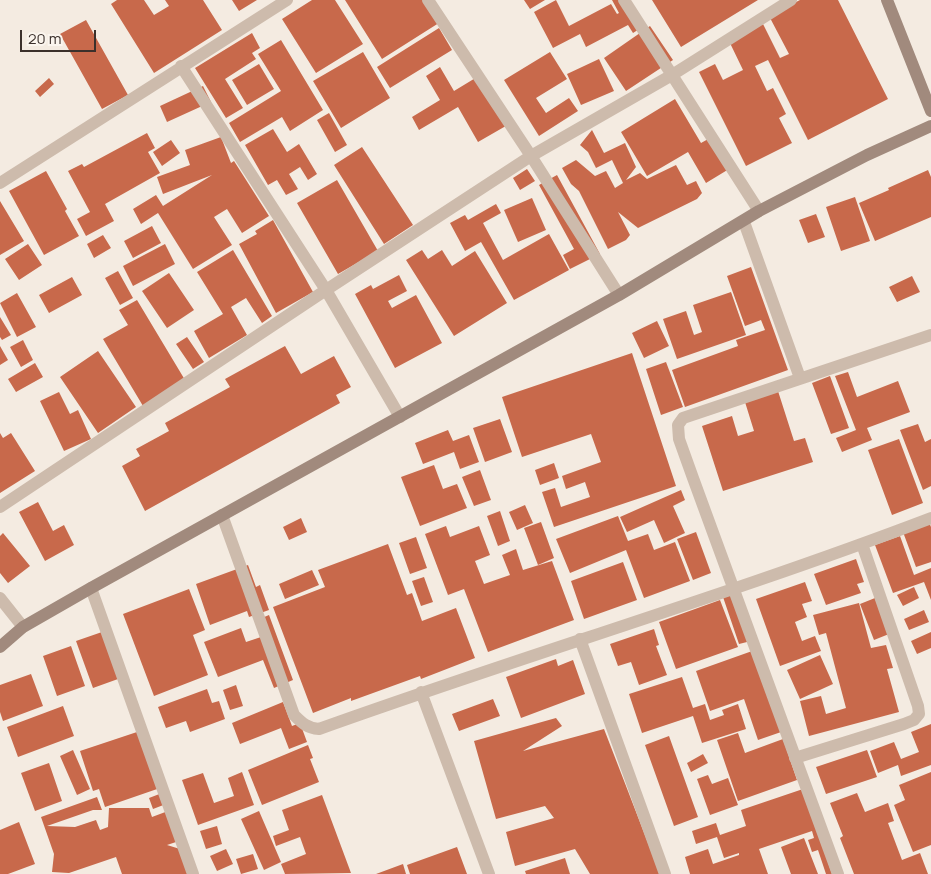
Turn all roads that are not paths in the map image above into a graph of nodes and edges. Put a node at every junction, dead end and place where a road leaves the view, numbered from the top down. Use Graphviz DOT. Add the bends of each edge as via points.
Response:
graph roads {
  1 [pos="287,0"];
  2 [pos="428,0"];
  3 [pos="624,0"];
  4 [pos="791,0"];
  5 [pos="887,0"];
  6 [pos="181,66"];
  7 [pos="672,75"];
  8 [pos="931,111"];
  9 [pos="931,126"];
  10 [pos="531,156"];
  11 [pos="0,183"];
  12 [pos="759,211"];
  13 [pos="744,222"];
  14 [pos="326,290"];
  15 [pos="619,295"];
  16 [pos="931,335"];
  17 [pos="800,378"];
  18 [pos="400,417"];
  19 [pos="0,507"];
  20 [pos="222,515"];
  21 [pos="931,518"];
  22 [pos="862,544"];
  23 [pos="91,588"];
  24 [pos="734,589"];
  25 [pos="0,598"];
  26 [pos="24,627"];
  27 [pos="580,639"];
  28 [pos="0,647"];
  29 [pos="421,692"];
  30 [pos="795,758"];
  31 [pos="193,874"];
  32 [pos="489,874"];
  33 [pos="665,874"];
  34 [pos="838,874"];
  1 -- 6 [label="street"];
  2 -- 10 [label="street"];
  3 -- 7 [label="street"];
  4 -- 7 [label="street"];
  5 -- 8 [label="street"];
  6 -- 11 [label="street"];
  6 -- 14 [label="street"];
  7 -- 10 [label="street"];
  7 -- 12 [label="street"];
  9 -- 12 [label="street"];
  10 -- 14 [label="street"];
  10 -- 15 [label="street"];
  12 -- 13 [label="street"];
  13 -- 15 [label="street"];
  13 -- 17 [label="street"];
  14 -- 18 [label="street"];
  14 -- 19 [label="street"];
  15 -- 18 [label="street"];
  16 -- 17 [label="street"];
  17 -- 24 [label="street" via="683,418 678,425 679,439"];
  18 -- 20 [label="street"];
  20 -- 23 [label="street"];
  20 -- 29 [label="street" via="294,715 303,724 319,729"];
  21 -- 22 [label="street"];
  22 -- 24 [label="street"];
  22 -- 30 [label="street" via="919,714 904,724"];
  23 -- 26 [label="street"];
  23 -- 31 [label="street"];
  24 -- 27 [label="street"];
  24 -- 30 [label="street"];
  25 -- 26 [label="street"];
  26 -- 28 [label="street"];
  27 -- 29 [label="street"];
  27 -- 33 [label="street"];
  29 -- 32 [label="street"];
  30 -- 34 [label="street"];
}
